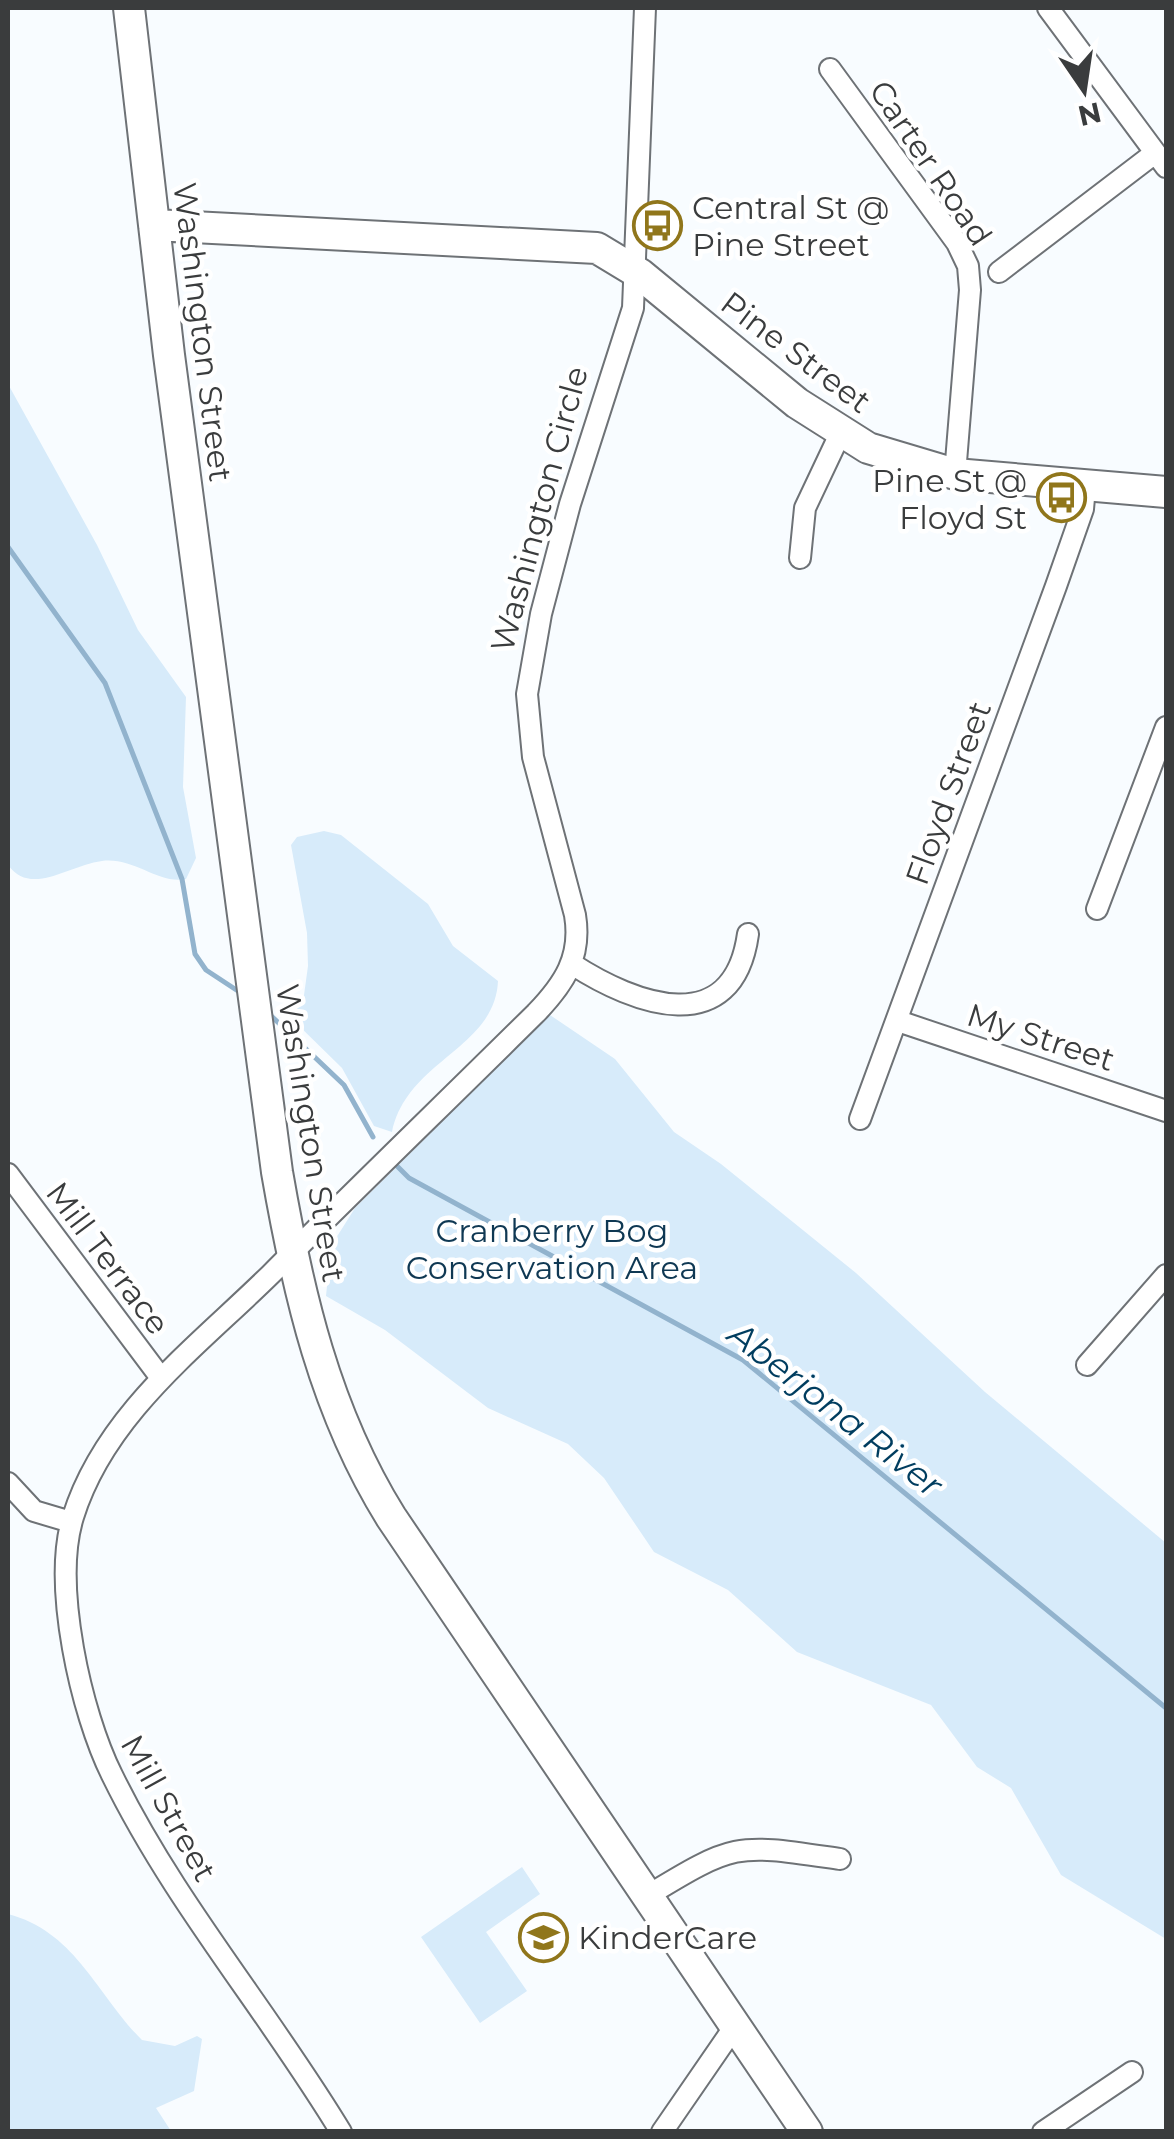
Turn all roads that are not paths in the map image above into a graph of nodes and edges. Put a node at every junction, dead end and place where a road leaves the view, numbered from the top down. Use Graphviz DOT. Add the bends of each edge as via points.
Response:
graph roads {
  1 [pos="129,8"];
  2 [pos="645,8"];
  3 [pos="1048,8"];
  4 [pos="830,69"];
  5 [pos="1161,160"];
  6 [pos="154,225"];
  7 [pos="635,270"];
  8 [pos="999,272"];
  9 [pos="840,434"];
  10 [pos="955,474"];
  11 [pos="1085,486"];
  12 [pos="1166,492"];
  13 [pos="800,558"];
  14 [pos="1166,727"];
  15 [pos="1097,909"];
  16 [pos="748,934"];
  17 [pos="572,964"];
  18 [pos="898,1021"];
  19 [pos="1166,1111"];
  20 [pos="860,1118"];
  21 [pos="8,1174"];
  22 [pos="291,1254"];
  23 [pos="1166,1275"];
  24 [pos="1087,1365"];
  25 [pos="161,1378"];
  26 [pos="8,1483"];
  27 [pos="71,1522"];
  28 [pos="840,1859"];
  29 [pos="648,1896"];
  30 [pos="735,2026"];
  31 [pos="1132,2072"];
  32 [pos="341,2132"];
  33 [pos="662,2132"];
  34 [pos="807,2132"];
  35 [pos="1043,2132"];
  1 -- 6 [label="main road, Washington Street"];
  2 -- 7 [label="street, Washington Circle"];
  3 -- 5 [label="street"];
  4 -- 10 [label="street, Carter Road" via="968,266"];
  5 -- 8 [label="street"];
  6 -- 7 [label="main road" via="590,246"];
  6 -- 22 [label="main road, Washington Street"];
  7 -- 9 [label="main road, Pine Street"];
  7 -- 17 [label="street, Washington Circle" via="631,316 570,504 528,694 532,757 577,925"];
  9 -- 10 [label="main road, Pine Street"];
  9 -- 13 [label="street" via="804,508"];
  10 -- 11 [label="main road, Pine Street"];
  11 -- 12 [label="main road, Pine Street"];
  11 -- 18 [label="street, Floyd Street" via="1056,586"];
  14 -- 15 [label="street"];
  16 -- 17 [label="street" via="736,976 691,1003 639,1000"];
  17 -- 22 [label="street" via="536,1014"];
  18 -- 19 [label="street, My Street"];
  18 -- 20 [label="street, Floyd Street"];
  21 -- 25 [label="street, Mill Terrace"];
  22 -- 25 [label="street, Mill Street"];
  22 -- 29 [label="main road, Washington Street" via="328,1389 372,1487"];
  23 -- 24 [label="street"];
  25 -- 27 [label="street, Mill Street" via="102,1458"];
  26 -- 27 [label="street" via="34,1510"];
  27 -- 32 [label="street, Mill Street" via="73,1634 106,1762 184,1898"];
  28 -- 29 [label="street" via="739,1848 713,1856"];
  29 -- 30 [label="main road, Washington Street"];
  30 -- 33 [label="street"];
  30 -- 34 [label="main road, Washington Street"];
  31 -- 35 [label="street"];
}
